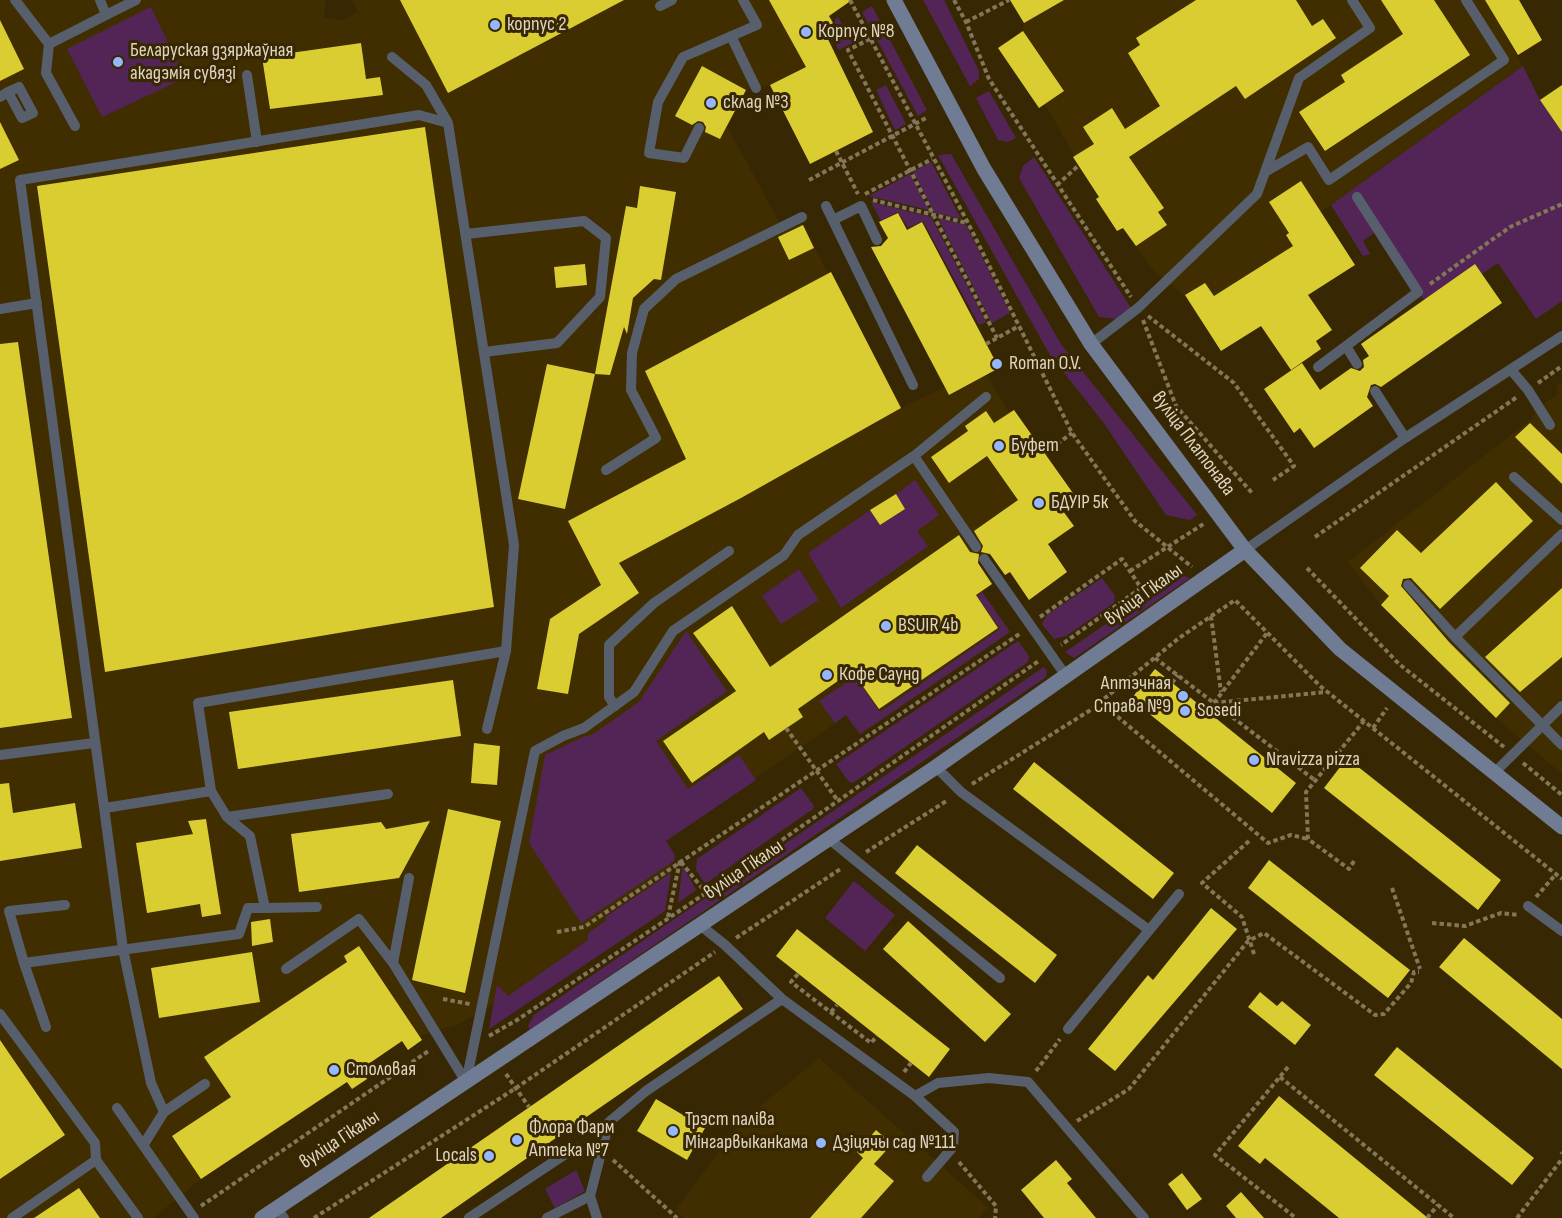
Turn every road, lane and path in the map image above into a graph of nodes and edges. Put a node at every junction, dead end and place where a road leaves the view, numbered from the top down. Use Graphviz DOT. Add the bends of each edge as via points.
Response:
graph roads {
  1 [pos="15,0"];
  2 [pos="100,0"];
  3 [pos="135,0"];
  4 [pos="672,0"];
  5 [pos="743,0"];
  6 [pos="850,0"];
  7 [pos="894,0"];
  8 [pos="954,0"];
  9 [pos="1009,0"];
  10 [pos="1352,0"];
  11 [pos="1466,0"];
  12 [pos="660,6"];
  13 [pos="106,15"];
  14 [pos="966,22"];
  15 [pos="731,36"];
  16 [pos="870,39"];
  17 [pos="49,44"];
  18 [pos="392,57"];
  19 [pos="247,75"];
  20 [pos="989,79"];
  21 [pos="756,88"];
  22 [pos="928,117"];
  23 [pos="448,123"];
  24 [pos="914,125"];
  25 [pos="75,126"];
  26 [pos="699,128"];
  27 [pos="894,136"];
  28 [pos="257,142"];
  29 [pos="836,151"];
  30 [pos="932,159"];
  31 [pos="842,163"];
  32 [pos="1078,165"];
  33 [pos="910,171"];
  34 [pos="1264,172"];
  35 [pos="809,180"];
  36 [pos="1057,185"];
  37 [pos="859,197"];
  38 [pos="1357,197"];
  39 [pos="1562,204"];
  40 [pos="826,206"];
  41 [pos="933,215"];
  42 [pos="802,217"];
  43 [pos="833,220"];
  44 [pos="968,223"];
  45 [pos="466,234"];
  46 [pos="877,240"];
  47 [pos="1418,292"];
  48 [pos="37,303"];
  49 [pos="1138,308"];
  50 [pos="0,309"];
  51 [pos="1020,326"];
  52 [pos="1562,336"];
  53 [pos="997,338"];
  54 [pos="986,344"];
  55 [pos="1091,344"];
  56 [pos="1346,346"];
  57 [pos="484,352"];
  58 [pos="1357,364"];
  59 [pos="1562,366"];
  60 [pos="1318,367"];
  61 [pos="1512,370"];
  62 [pos="913,385"];
  63 [pos="1528,390"];
  64 [pos="1375,391"];
  65 [pos="986,397"];
  66 [pos="1550,425"];
  67 [pos="1072,433"];
  68 [pos="1405,438"];
  69 [pos="1045,453"];
  70 [pos="915,456"];
  71 [pos="606,470"];
  72 [pos="1514,477"];
  73 [pos="1252,493"];
  74 [pos="1213,518"];
  75 [pos="1562,520"];
  76 [pos="1562,534"];
  77 [pos="1316,537"];
  78 [pos="1169,546"];
  79 [pos="976,547"];
  80 [pos="1245,550"];
  81 [pos="729,551"];
  82 [pos="984,559"];
  83 [pos="1307,568"];
  84 [pos="1130,571"];
  85 [pos="1199,572"];
  86 [pos="1408,585"];
  87 [pos="1211,616"];
  88 [pos="1030,626"];
  89 [pos="1267,633"];
  90 [pos="1455,637"];
  91 [pos="506,651"];
  92 [pos="1049,653"];
  93 [pos="1155,658"];
  94 [pos="1178,675"];
  95 [pos="1066,676"];
  96 [pos="1172,683"];
  97 [pos="1327,692"];
  98 [pos="1221,693"];
  99 [pos="1397,696"];
  100 [pos="1100,702"];
  101 [pos="1214,703"];
  102 [pos="615,706"];
  103 [pos="1562,706"];
  104 [pos="1364,721"];
  105 [pos="1543,725"];
  106 [pos="1373,728"];
  107 [pos="487,729"];
  108 [pos="786,729"];
  109 [pos="94,743"];
  110 [pos="1562,745"];
  111 [pos="1513,754"];
  112 [pos="0,755"];
  113 [pos="936,766"];
  114 [pos="816,770"];
  115 [pos="1494,773"];
  116 [pos="1316,781"];
  117 [pos="211,791"];
  118 [pos="961,792"];
  119 [pos="388,794"];
  120 [pos="1562,795"];
  121 [pos="838,801"];
  122 [pos="105,808"];
  123 [pos="227,817"];
  124 [pos="1562,827"];
  125 [pos="828,838"];
  126 [pos="1308,839"];
  127 [pos="1249,841"];
  128 [pos="680,861"];
  129 [pos="853,861"];
  130 [pos="1354,861"];
  131 [pos="1556,874"];
  132 [pos="409,878"];
  133 [pos="1562,879"];
  134 [pos="1392,888"];
  135 [pos="706,893"];
  136 [pos="1179,894"];
  137 [pos="65,905"];
  138 [pos="1528,906"];
  139 [pos="317,907"];
  140 [pos="265,908"];
  141 [pos="668,918"];
  142 [pos="1432,923"];
  143 [pos="700,925"];
  144 [pos="1149,930"];
  145 [pos="556,932"];
  146 [pos="1562,932"];
  147 [pos="1248,942"];
  148 [pos="725,945"];
  149 [pos="123,949"];
  150 [pos="1255,957"];
  151 [pos="24,963"];
  152 [pos="393,963"];
  153 [pos="286,969"];
  154 [pos="798,974"];
  155 [pos="1000,978"];
  156 [pos="443,999"];
  157 [pos="782,999"];
  158 [pos="480,1005"];
  159 [pos="837,1005"];
  160 [pos="831,1012"];
  161 [pos="0,1014"];
  162 [pos="46,1027"];
  163 [pos="1068,1029"];
  164 [pos="877,1036"];
  165 [pos="474,1038"];
  166 [pos="441,1042"];
  167 [pos="498,1061"];
  168 [pos="1288,1067"];
  169 [pos="1280,1077"];
  170 [pos="466,1082"];
  171 [pos="1028,1082"];
  172 [pos="205,1084"];
  173 [pos="516,1089"];
  174 [pos="915,1096"];
  175 [pos="529,1107"];
  176 [pos="117,1108"];
  177 [pos="164,1112"];
  178 [pos="1092,1113"];
  179 [pos="144,1144"];
  180 [pos="953,1147"];
  181 [pos="602,1149"];
  182 [pos="564,1155"];
  183 [pos="1562,1159"];
  184 [pos="96,1160"];
  185 [pos="927,1177"];
  186 [pos="590,1196"];
  187 [pos="1438,1205"];
  188 [pos="280,1213"];
  189 [pos="193,1217"];
  190 [pos="12,1218"];
  191 [pos="138,1218"];
  192 [pos="262,1218"];
  193 [pos="315,1218"];
  194 [pos="469,1218"];
  195 [pos="547,1218"];
  196 [pos="597,1218"];
  197 [pos="677,1218"];
  198 [pos="995,1218"];
  199 [pos="1144,1218"];
  200 [pos="1296,1218"];
  201 [pos="1427,1218"];
  202 [pos="1454,1218"];
  203 [pos="1517,1218"];
  1 -- 17 [label="lane"];
  2 -- 13 [label="lane"];
  3 -- 13 [label="lane"];
  4 -- 12 [label="lane"];
  5 -- 15 [label="lane" via="757,25"];
  6 -- 16 [label="path"];
  7 -- 55 [label="street, вуліца Платонава" via="984,169"];
  8 -- 14 [label="path"];
  9 -- 14 [label="path"];
  10 -- 34 [label="lane" via="1370,28 1299,78"];
  11 -- 34 [label="lane" via="1504,60 1329,180 1308,147"];
  13 -- 17 [label="lane"];
  14 -- 20 [label="path"];
  15 -- 21 [label="lane"];
  15 -- 26 [label="lane" via="683,57 658,102 649,153 684,158"];
  16 -- 24 [label="path"];
  16 -- 27 [label="path" via="848,50"];
  17 -- 25 [label="lane" via="46,73"];
  18 -- 23 [label="lane" via="426,85"];
  19 -- 28 [label="lane"];
  22 -- 24 [label="path"];
  23 -- 28 [label="lane" via="419,115"];
  23 -- 45 [label="lane"];
  24 -- 27 [label="path"];
  24 -- 30 [label="path"];
  27 -- 31 [label="path"];
  27 -- 33 [label="path"];
  28 -- 48 [label="lane" via="20,180"];
  29 -- 31 [label="path"];
  30 -- 33 [label="path"];
  30 -- 44 [label="path"];
  31 -- 35 [label="path"];
  31 -- 37 [label="path"];
  32 -- 36 [label="path"];
  33 -- 37 [label="path"];
  33 -- 41 [label="path"];
  34 -- 49 [label="lane" via="1257,194"];
  37 -- 41 [label="path"];
  38 -- 47 [label="lane"];
  39 -- 47 [label="path" via="1510,227"];
  40 -- 43 [label="lane"];
  41 -- 44 [label="path"];
  41 -- 53 [label="path"];
  42 -- 71 [label="lane" via="676,279 644,309 632,353 631,390 656,438"];
  43 -- 46 [label="lane" via="861,206"];
  43 -- 62 [label="lane"];
  44 -- 51 [label="path"];
  45 -- 57 [label="lane"];
  45 -- 57 [label="lane" via="584,221 606,238 600,297 557,343"];
  47 -- 56 [label="lane"];
  48 -- 50 [label="lane"];
  48 -- 109 [label="lane"];
  49 -- 55 [label="lane"];
  49 -- 73 [label="path" via="1176,406"];
  51 -- 53 [label="path"];
  51 -- 67 [label="path"];
  52 -- 61 [label="lane"];
  53 -- 54 [label="path"];
  55 -- 80 [label="street, вуліца Платонава"];
  56 -- 58 [label="lane"];
  56 -- 60 [label="lane"];
  57 -- 91 [label="lane" via="514,545"];
  59 -- 63 [label="path"];
  61 -- 63 [label="lane"];
  61 -- 68 [label="lane"];
  63 -- 66 [label="lane"];
  63 -- 77 [label="path"];
  64 -- 68 [label="lane"];
  65 -- 70 [label="lane"];
  67 -- 69 [label="path"];
  67 -- 78 [label="path" via="1135,521"];
  68 -- 80 [label="lane"];
  70 -- 79 [label="lane"];
  70 -- 102 [label="lane" via="798,535 784,555 673,631 634,692"];
  72 -- 75 [label="lane"];
  74 -- 78 [label="path"];
  76 -- 90 [label="lane"];
  78 -- 84 [label="path"];
  78 -- 85 [label="path"];
  80 -- 95 [label="street, вуліца Гікалы"];
  80 -- 99 [label="street, вуліца Платонава" via="1340,649"];
  81 -- 102 [label="lane" via="654,603 609,645 609,698"];
  82 -- 88 [label="lane"];
  83 -- 111 [label="path" via="1399,664"];
  84 -- 88 [label="path" via="1122,559"];
  84 -- 92 [label="path" via="1141,588"];
  86 -- 90 [label="lane"];
  87 -- 89 [label="path" via="1234,600"];
  87 -- 93 [label="path"];
  87 -- 98 [label="path"];
  88 -- 92 [label="lane"];
  88 -- 114 [label="path"];
  89 -- 97 [label="path"];
  89 -- 98 [label="path"];
  90 -- 105 [label="lane"];
  91 -- 107 [label="lane"];
  91 -- 117 [label="lane" via="198,704"];
  92 -- 95 [label="lane"];
  92 -- 121 [label="path"];
  93 -- 94 [label="path"];
  93 -- 100 [label="path"];
  94 -- 96 [label="path"];
  94 -- 101 [label="path"];
  95 -- 113 [label="street, вуліца Гікалы"];
  97 -- 101 [label="path"];
  97 -- 104 [label="path"];
  98 -- 101 [label="path"];
  99 -- 106 [label="path"];
  99 -- 115 [label="street, вуліца Платонава"];
  100 -- 118 [label="path"];
  100 -- 126 [label="path" via="1268,843 1291,834"];
  101 -- 116 [label="path"];
  102 -- 158 [label="lane" via="584,728 535,751"];
  103 -- 105 [label="lane"];
  104 -- 106 [label="path"];
  104 -- 116 [label="path"];
  105 -- 110 [label="lane"];
  105 -- 111 [label="lane"];
  106 -- 131 [label="path"];
  108 -- 114 [label="path"];
  109 -- 112 [label="lane"];
  109 -- 122 [label="lane"];
  111 -- 115 [label="lane"];
  111 -- 120 [label="path"];
  113 -- 118 [label="lane"];
  113 -- 125 [label="street, вуліца Гікалы"];
  114 -- 121 [label="path"];
  114 -- 128 [label="path"];
  115 -- 124 [label="street, вуліца Платонава"];
  116 -- 126 [label="path" via="1306,792"];
  117 -- 122 [label="lane"];
  117 -- 123 [label="lane"];
  118 -- 129 [label="path"];
  118 -- 144 [label="lane"];
  119 -- 123 [label="lane"];
  121 -- 135 [label="path"];
  122 -- 149 [label="lane"];
  123 -- 140 [label="lane" via="250,836"];
  125 -- 129 [label="lane"];
  125 -- 143 [label="street, вуліца Гікалы"];
  126 -- 130 [label="path" via="1349,869"];
  127 -- 147 [label="path" via="1202,883 1242,916"];
  128 -- 135 [label="path"];
  128 -- 141 [label="path"];
  128 -- 145 [label="path" via="584,927"];
  129 -- 148 [label="path"];
  129 -- 155 [label="lane"];
  131 -- 133 [label="path"];
  131 -- 138 [label="path"];
  132 -- 152 [label="lane"];
  134 -- 147 [label="path" via="1420,970 1414,972 1411,983 1384,1014 1375,1015 1264,933"];
  135 -- 141 [label="path"];
  136 -- 144 [label="lane"];
  137 -- 151 [label="lane" via="9,911"];
  138 -- 142 [label="path" via="1520,915 1501,913 1465,926"];
  138 -- 146 [label="lane"];
  139 -- 140 [label="lane"];
  140 -- 149 [label="lane" via="248,908 239,934"];
  141 -- 165 [label="path" via="517,1020 490,1036"];
  143 -- 148 [label="lane"];
  143 -- 167 [label="street, вуліца Гікалы"];
  144 -- 163 [label="lane"];
  147 -- 150 [label="path"];
  147 -- 178 [label="path" via="1129,1089"];
  148 -- 157 [label="lane"];
  148 -- 173 [label="path"];
  149 -- 151 [label="lane"];
  149 -- 177 [label="lane" via="151,1083"];
  151 -- 162 [label="lane"];
  152 -- 153 [label="lane" via="359,919"];
  152 -- 166 [label="lane"];
  154 -- 160 [label="path" via="791,982"];
  156 -- 158 [label="path"];
  157 -- 174 [label="lane"];
  157 -- 181 [label="lane" via="646,1091 609,1122"];
  158 -- 165 [label="lane"];
  159 -- 160 [label="path"];
  160 -- 164 [label="path" via="871,1043"];
  161 -- 184 [label="lane" via="95,1143"];
  163 -- 171 [label="path"];
  165 -- 170 [label="lane"];
  166 -- 170 [label="lane"];
  166 -- 189 [label="path" via="205,1202"];
  167 -- 170 [label="street, вуліца Гікалы"];
  167 -- 173 [label="path"];
  168 -- 169 [label="path"];
  169 -- 187 [label="path"];
  169 -- 200 [label="path" via="1215,1155"];
  170 -- 188 [label="street, вуліца Гікалы"];
  171 -- 174 [label="lane" via="989,1078 938,1083"];
  171 -- 199 [label="lane"];
  172 -- 177 [label="lane"];
  173 -- 175 [label="path"];
  173 -- 193 [label="path"];
  174 -- 180 [label="lane" via="954,1132"];
  176 -- 179 [label="lane"];
  177 -- 179 [label="lane"];
  179 -- 189 [label="lane"];
  180 -- 185 [label="lane"];
  180 -- 198 [label="path" via="956,1158 996,1206"];
  181 -- 186 [label="lane"];
  181 -- 197 [label="path" via="630,1179"];
  182 -- 194 [label="lane"];
  183 -- 203 [label="path"];
  184 -- 190 [label="lane"];
  184 -- 191 [label="lane"];
  186 -- 195 [label="lane"];
  186 -- 196 [label="lane"];
  187 -- 201 [label="path"];
  187 -- 202 [label="path"];
  188 -- 192 [label="street, вуліца Гікалы"];
}
